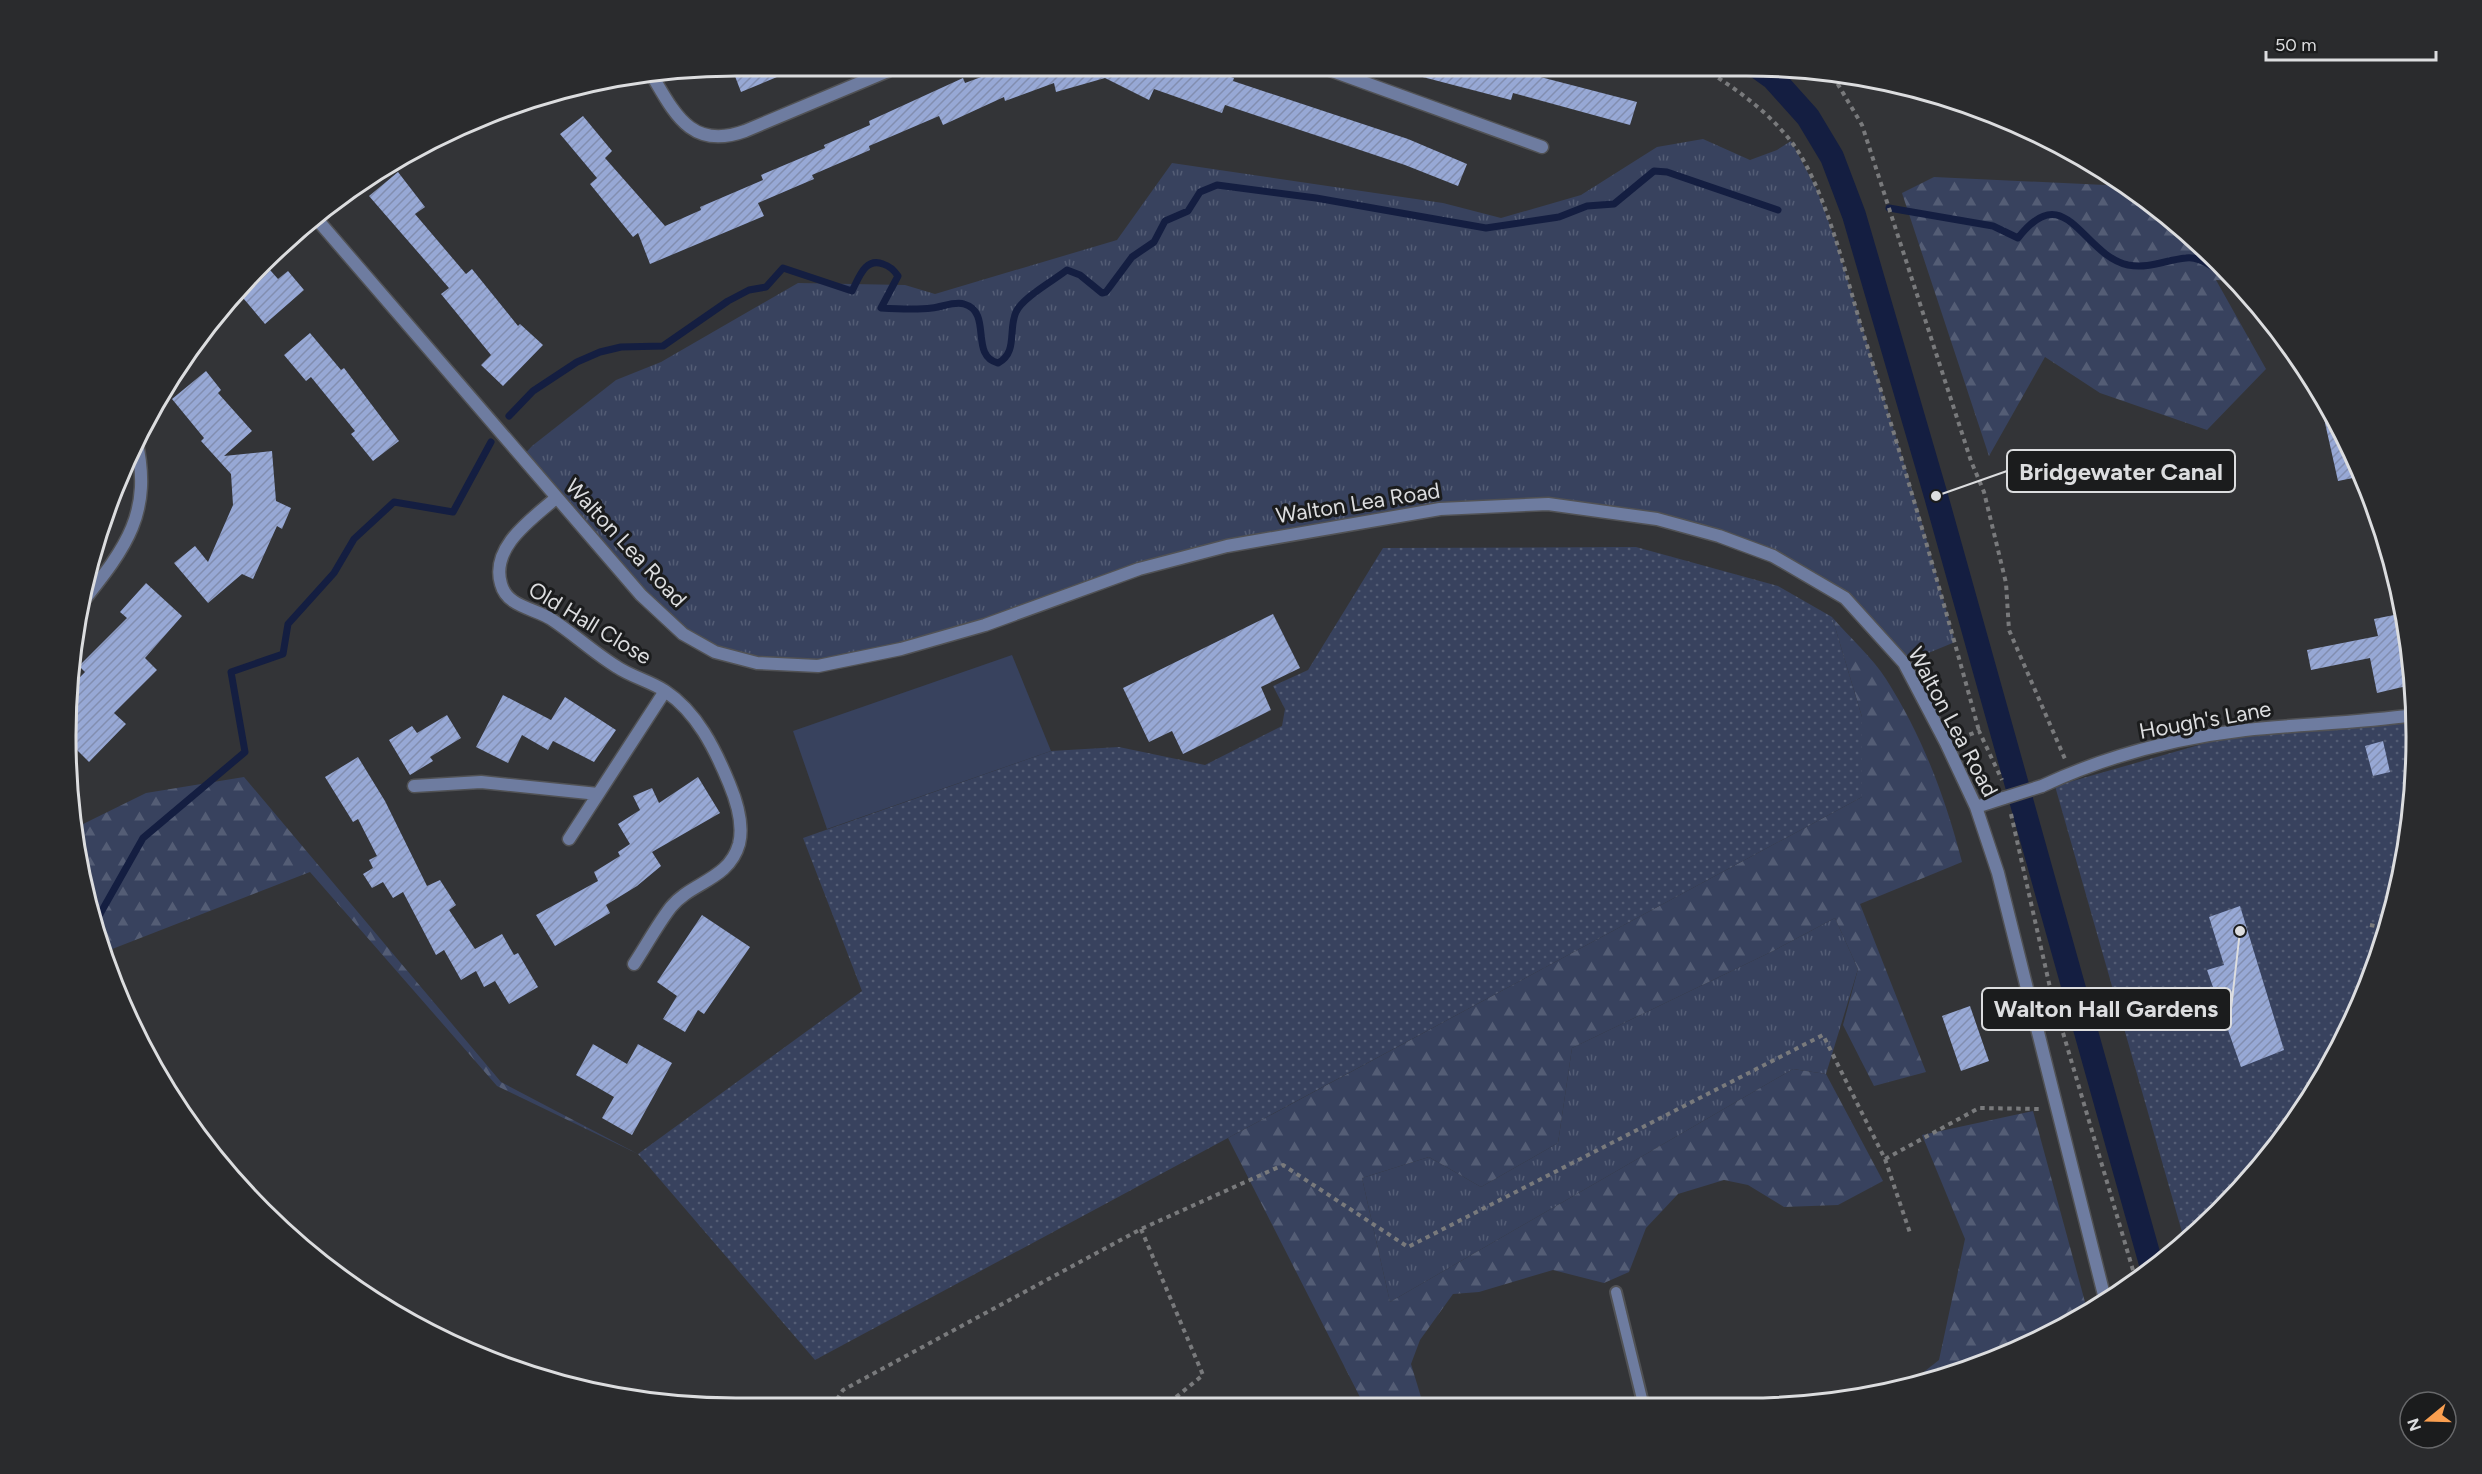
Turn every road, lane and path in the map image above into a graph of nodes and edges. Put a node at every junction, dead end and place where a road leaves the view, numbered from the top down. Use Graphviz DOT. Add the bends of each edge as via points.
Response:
graph roads {
  1 [pos="876,76"];
  2 [pos="1346,76"];
  3 [pos="1715,76"];
  4 [pos="656,82"];
  5 [pos="1837,83"];
  6 [pos="1542,147"];
  7 [pos="321,224"];
  8 [pos="139,457"];
  9 [pos="556,498"];
  10 [pos="94,586"];
  11 [pos="665,691"];
  12 [pos="2405,716"];
  13 [pos="1979,731"];
  14 [pos="1946,743"];
  15 [pos="2061,749"];
  16 [pos="2004,783"];
  17 [pos="414,786"];
  18 [pos="598,794"];
  19 [pos="2007,802"];
  20 [pos="1976,807"];
  21 [pos="569,838"];
  22 [pos="2370,925"];
  23 [pos="2377,926"];
  24 [pos="634,964"];
  25 [pos="2056,1109"];
  26 [pos="1886,1159"];
  27 [pos="1141,1229"];
  28 [pos="1910,1233"];
  29 [pos="2133,1271"];
  30 [pos="1616,1292"];
  31 [pos="2103,1292"];
  32 [pos="838,1398"];
  33 [pos="1175,1398"];
  34 [pos="1642,1398"];
  1 -- 4 [label="street" via="723,137 699,134 688,127"];
  2 -- 6 [label="street"];
  3 -- 13 [label="path" via="1754,101 1791,141 1817,190 1918,509"];
  5 -- 15 [label="path" via="1862,124 1984,492 2006,583 2009,630"];
  7 -- 9 [label="street, Walton Lea Road"];
  8 -- 10 [label="street" via="143,478 138,514 119,552"];
  9 -- 11 [label="street, Old Hall Close" via="506,546 500,574 508,598 549,617 618,668"];
  9 -- 14 [label="street, Walton Lea Road" via="641,595 683,634 715,652 757,663 818,666 901,649 985,625 1138,569 1227,546 1440,509 1548,504 1657,519 1773,556 1845,598 1904,663"];
  11 -- 18 [label="street, Old Hall Close"];
  11 -- 24 [label="street, Old Hall Close" via="689,712 707,736 733,792 741,831 730,864 672,906"];
  12 -- 19 [label="street, Hough's Lane, bridge" via="2270,728 2182,741 2071,772"];
  13 -- 14 [label="path"];
  13 -- 16 [label="path"];
  14 -- 20 [label="street, Walton Lea Road"];
  17 -- 18 [label="street" via="480,782"];
  18 -- 21 [label="street, Old Hall Close"];
  19 -- 20 [label="street, Hough's Lane"];
  19 -- 29 [label="path" via="2051,993"];
  20 -- 25 [label="street, Walton Lea Road" via="1998,873"];
  22 -- 23 [label="path"];
  25 -- 26 [label="path" via="1979,1108"];
  25 -- 31 [label="street, Walton Lea Road"];
  26 -- 27 [label="path" via="1823,1035 1408,1247 1283,1165"];
  26 -- 28 [label="path"];
  27 -- 32 [label="path" via="843,1390"];
  27 -- 33 [label="path" via="1203,1375"];
  30 -- 34 [label="lane"];
}
